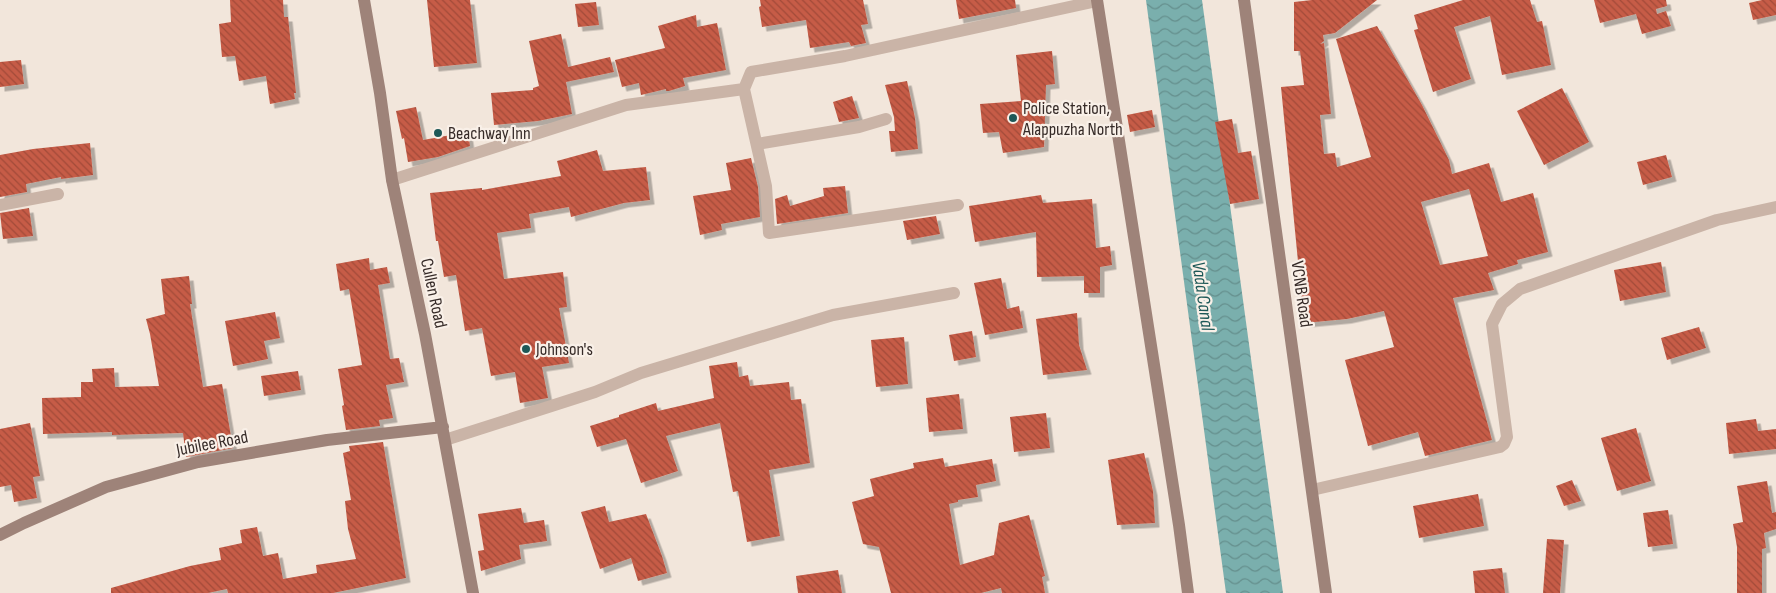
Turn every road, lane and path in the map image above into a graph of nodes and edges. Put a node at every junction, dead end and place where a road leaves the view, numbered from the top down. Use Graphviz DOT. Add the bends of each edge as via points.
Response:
graph roads {
  1 [pos="364,0"];
  2 [pos="1244,0"];
  3 [pos="1097,1"];
  4 [pos="744,89"];
  5 [pos="886,119"];
  6 [pos="758,144"];
  7 [pos="392,180"];
  8 [pos="58,194"];
  9 [pos="0,205"];
  10 [pos="958,205"];
  11 [pos="1776,207"];
  12 [pos="954,293"];
  13 [pos="444,433"];
  14 [pos="1312,490"];
  15 [pos="0,535"];
  16 [pos="473,593"];
  17 [pos="1188,593"];
  18 [pos="1326,593"];
  1 -- 7 [label="main road, Cullen Road"];
  2 -- 14 [label="main road, VCNB Road"];
  3 -- 4 [label="street" via="845,56 751,72"];
  3 -- 17 [label="main road"];
  4 -- 6 [label="street"];
  4 -- 7 [label="street" via="626,105"];
  5 -- 6 [label="street" via="859,127"];
  6 -- 10 [label="street" via="766,186 769,234"];
  7 -- 13 [label="main road, Cullen Road"];
  8 -- 9 [label="street"];
  11 -- 14 [label="street" via="1717,220 1520,289 1502,304 1492,324 1506,437 1504,444"];
  12 -- 13 [label="street" via="833,315 641,373 595,392"];
  13 -- 15 [label="main road, Jubilee Road" via="327,440 198,462 106,487"];
  13 -- 16 [label="main road, Cullen Road"];
  14 -- 18 [label="main road, VCNB Road"];
}
